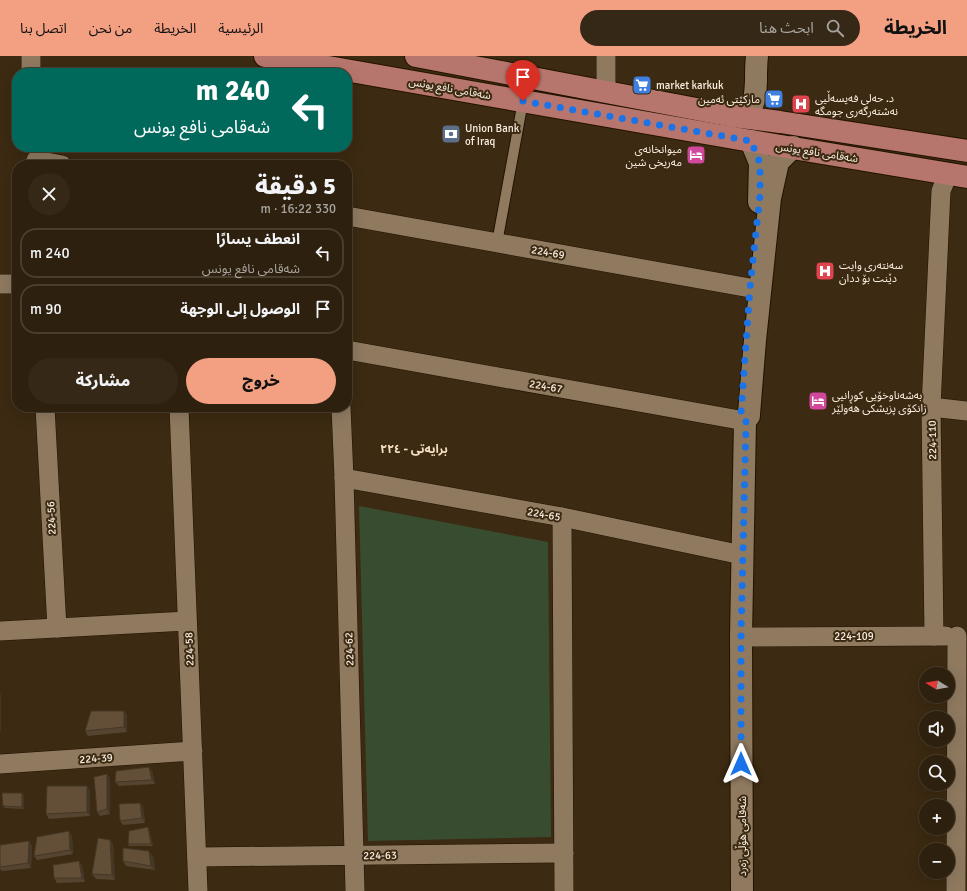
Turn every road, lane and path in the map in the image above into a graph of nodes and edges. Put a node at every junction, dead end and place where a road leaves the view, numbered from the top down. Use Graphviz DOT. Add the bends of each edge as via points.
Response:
graph roads {
  1 [pos="31,56"];
  2 [pos="265,56"];
  3 [pos="416,56"];
  4 [pos="606,56"];
  5 [pos="757,56"];
  6 [pos="32,68"];
  7 [pos="334,68"];
  8 [pos="352,71"];
  9 [pos="606,92"];
  10 [pos="756,96"];
  11 [pos="523,101"];
  12 [pos="733,116"];
  13 [pos="780,122"];
  14 [pos="751,141"];
  15 [pos="793,148"];
  16 [pos="967,151"];
  17 [pos="36,157"];
  18 [pos="46,160"];
  19 [pos="957,176"];
  20 [pos="352,217"];
  21 [pos="497,243"];
  22 [pos="0,284"];
  23 [pos="12,284"];
  24 [pos="750,288"];
  25 [pos="352,351"];
  26 [pos="931,407"];
  27 [pos="967,411"];
  28 [pos="45,412"];
  29 [pos="179,412"];
  30 [pos="341,412"];
  31 [pos="746,421"];
  32 [pos="344,478"];
  33 [pos="562,517"];
  34 [pos="742,555"];
  35 [pos="188,621"];
  36 [pos="57,628"];
  37 [pos="0,631"];
  38 [pos="934,636"];
  39 [pos="962,636"];
  40 [pos="741,637"];
  41 [pos="192,751"];
  42 [pos="0,764"];
  43 [pos="564,853"];
  44 [pos="354,856"];
  45 [pos="197,857"];
  46 [pos="198,891"];
  47 [pos="355,891"];
  48 [pos="564,891"];
  49 [pos="742,891"];
  50 [pos="956,891"];
  1 -- 6 [label="street"];
  2 -- 7 [label="main road, شەقامی نافع یونس"];
  3 -- 9 [label="main road"];
  4 -- 9 [label="street"];
  5 -- 10 [label="street"];
  8 -- 11 [label="main road, شەقامی نافع یونس"];
  9 -- 12 [label="main road"];
  10 -- 12 [label="street" via="748,110"];
  10 -- 13 [label="street" via="764,112"];
  11 -- 14 [label="main road, شەقامی نافع یونس"];
  11 -- 21 [label="lane"];
  12 -- 13 [label="main road"];
  13 -- 16 [label="main road"];
  14 -- 15 [label="main road, شەقامی نافع یونس"];
  14 -- 24 [label="street, شەقامی هۆڵی زەرد" via="760,163 760,195"];
  15 -- 19 [label="main road, شەقامی نافع یونس"];
  15 -- 31 [label="street, شەقامی هۆڵی زەرد" via="778,162 770,198 749,414"];
  17 -- 18 [label="street"];
  19 -- 26 [label="street, 224-110" via="941,192"];
  20 -- 21 [label="street, 224-69"];
  21 -- 24 [label="street, 224-69"];
  22 -- 23 [label="street"];
  24 -- 31 [label="street, شەقامی هۆڵی زەرد" via="741,413"];
  25 -- 31 [label="street, 224-67"];
  26 -- 27 [label="street"];
  26 -- 38 [label="street, 224-110"];
  28 -- 36 [label="street, 224-56"];
  29 -- 35 [label="street, 224-58"];
  30 -- 32 [label="street, 224-62"];
  31 -- 34 [label="street, شەقامی هۆڵی زەرد"];
  32 -- 33 [label="street, 224-65"];
  32 -- 44 [label="street, 224-62"];
  33 -- 34 [label="street, 224-65"];
  33 -- 43 [label="street"];
  34 -- 40 [label="street, شەقامی هۆڵی زەرد"];
  35 -- 36 [label="street"];
  35 -- 41 [label="street, 224-58"];
  36 -- 37 [label="street"];
  38 -- 39 [label="street, 224-109"];
  38 -- 40 [label="street, 224-109"];
  39 -- 50 [label="street"];
  40 -- 49 [label="street, شەقامی هۆڵی زەرد"];
  41 -- 42 [label="street, 224-39"];
  41 -- 45 [label="street, 224-58"];
  43 -- 44 [label="street, 224-63"];
  43 -- 48 [label="street"];
  44 -- 45 [label="street, 224-63"];
  44 -- 47 [label="street, 224-62"];
  45 -- 46 [label="street, 224-58"];
}
